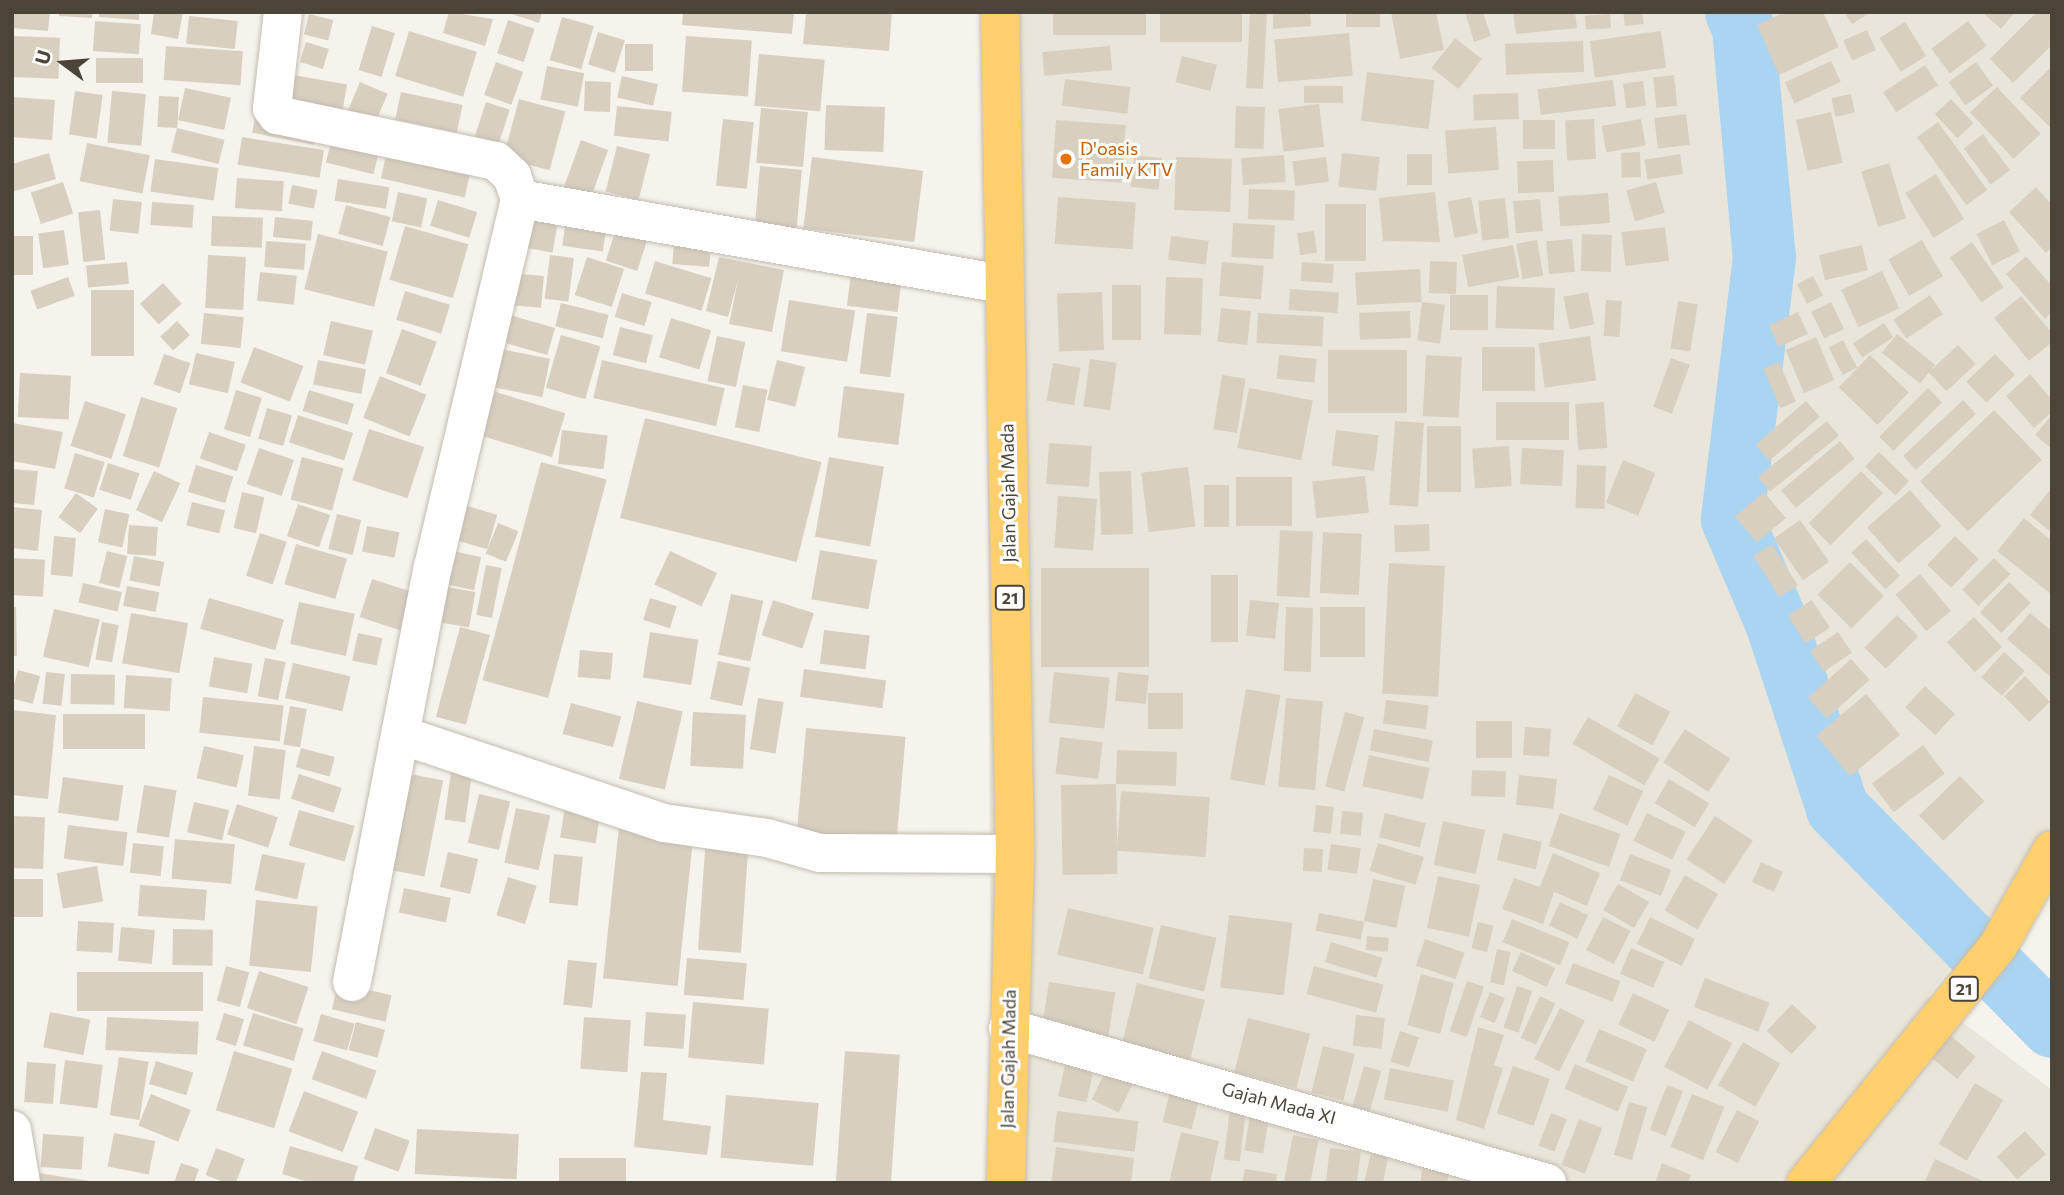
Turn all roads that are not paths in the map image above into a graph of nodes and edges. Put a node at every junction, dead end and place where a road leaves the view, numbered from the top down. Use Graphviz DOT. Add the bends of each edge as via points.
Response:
graph roads {
  1 [pos="283,12"];
  2 [pos="1000,12"];
  3 [pos="520,199"];
  4 [pos="1003,284"];
  5 [pos="401,735"];
  6 [pos="1015,854"];
  7 [pos="2046,861"];
  8 [pos="352,982"];
  9 [pos="1008,1028"];
  10 [pos="12,1130"];
  11 [pos="21,1183"];
  12 [pos="1006,1183"];
  13 [pos="1547,1183"];
  14 [pos="1806,1183"];
  1 -- 3 [label="street" via="272,108 277,115 496,161 512,176"];
  2 -- 4 [label="highway, Jalan Gajah Mada / 21"];
  3 -- 4 [label="street"];
  3 -- 5 [label="street"];
  4 -- 6 [label="highway, Jalan Gajah Mada / 21"];
  5 -- 6 [label="street" via="664,823 766,838 820,853"];
  5 -- 8 [label="street"];
  6 -- 9 [label="highway, Jalan Gajah Mada / 21"];
  7 -- 14 [label="highway, 21" via="1998,946"];
  9 -- 12 [label="highway, Jalan Gajah Mada / 21"];
  9 -- 13 [label="street, Gajah Mada XI"];
  10 -- 11 [label="street"];
}
